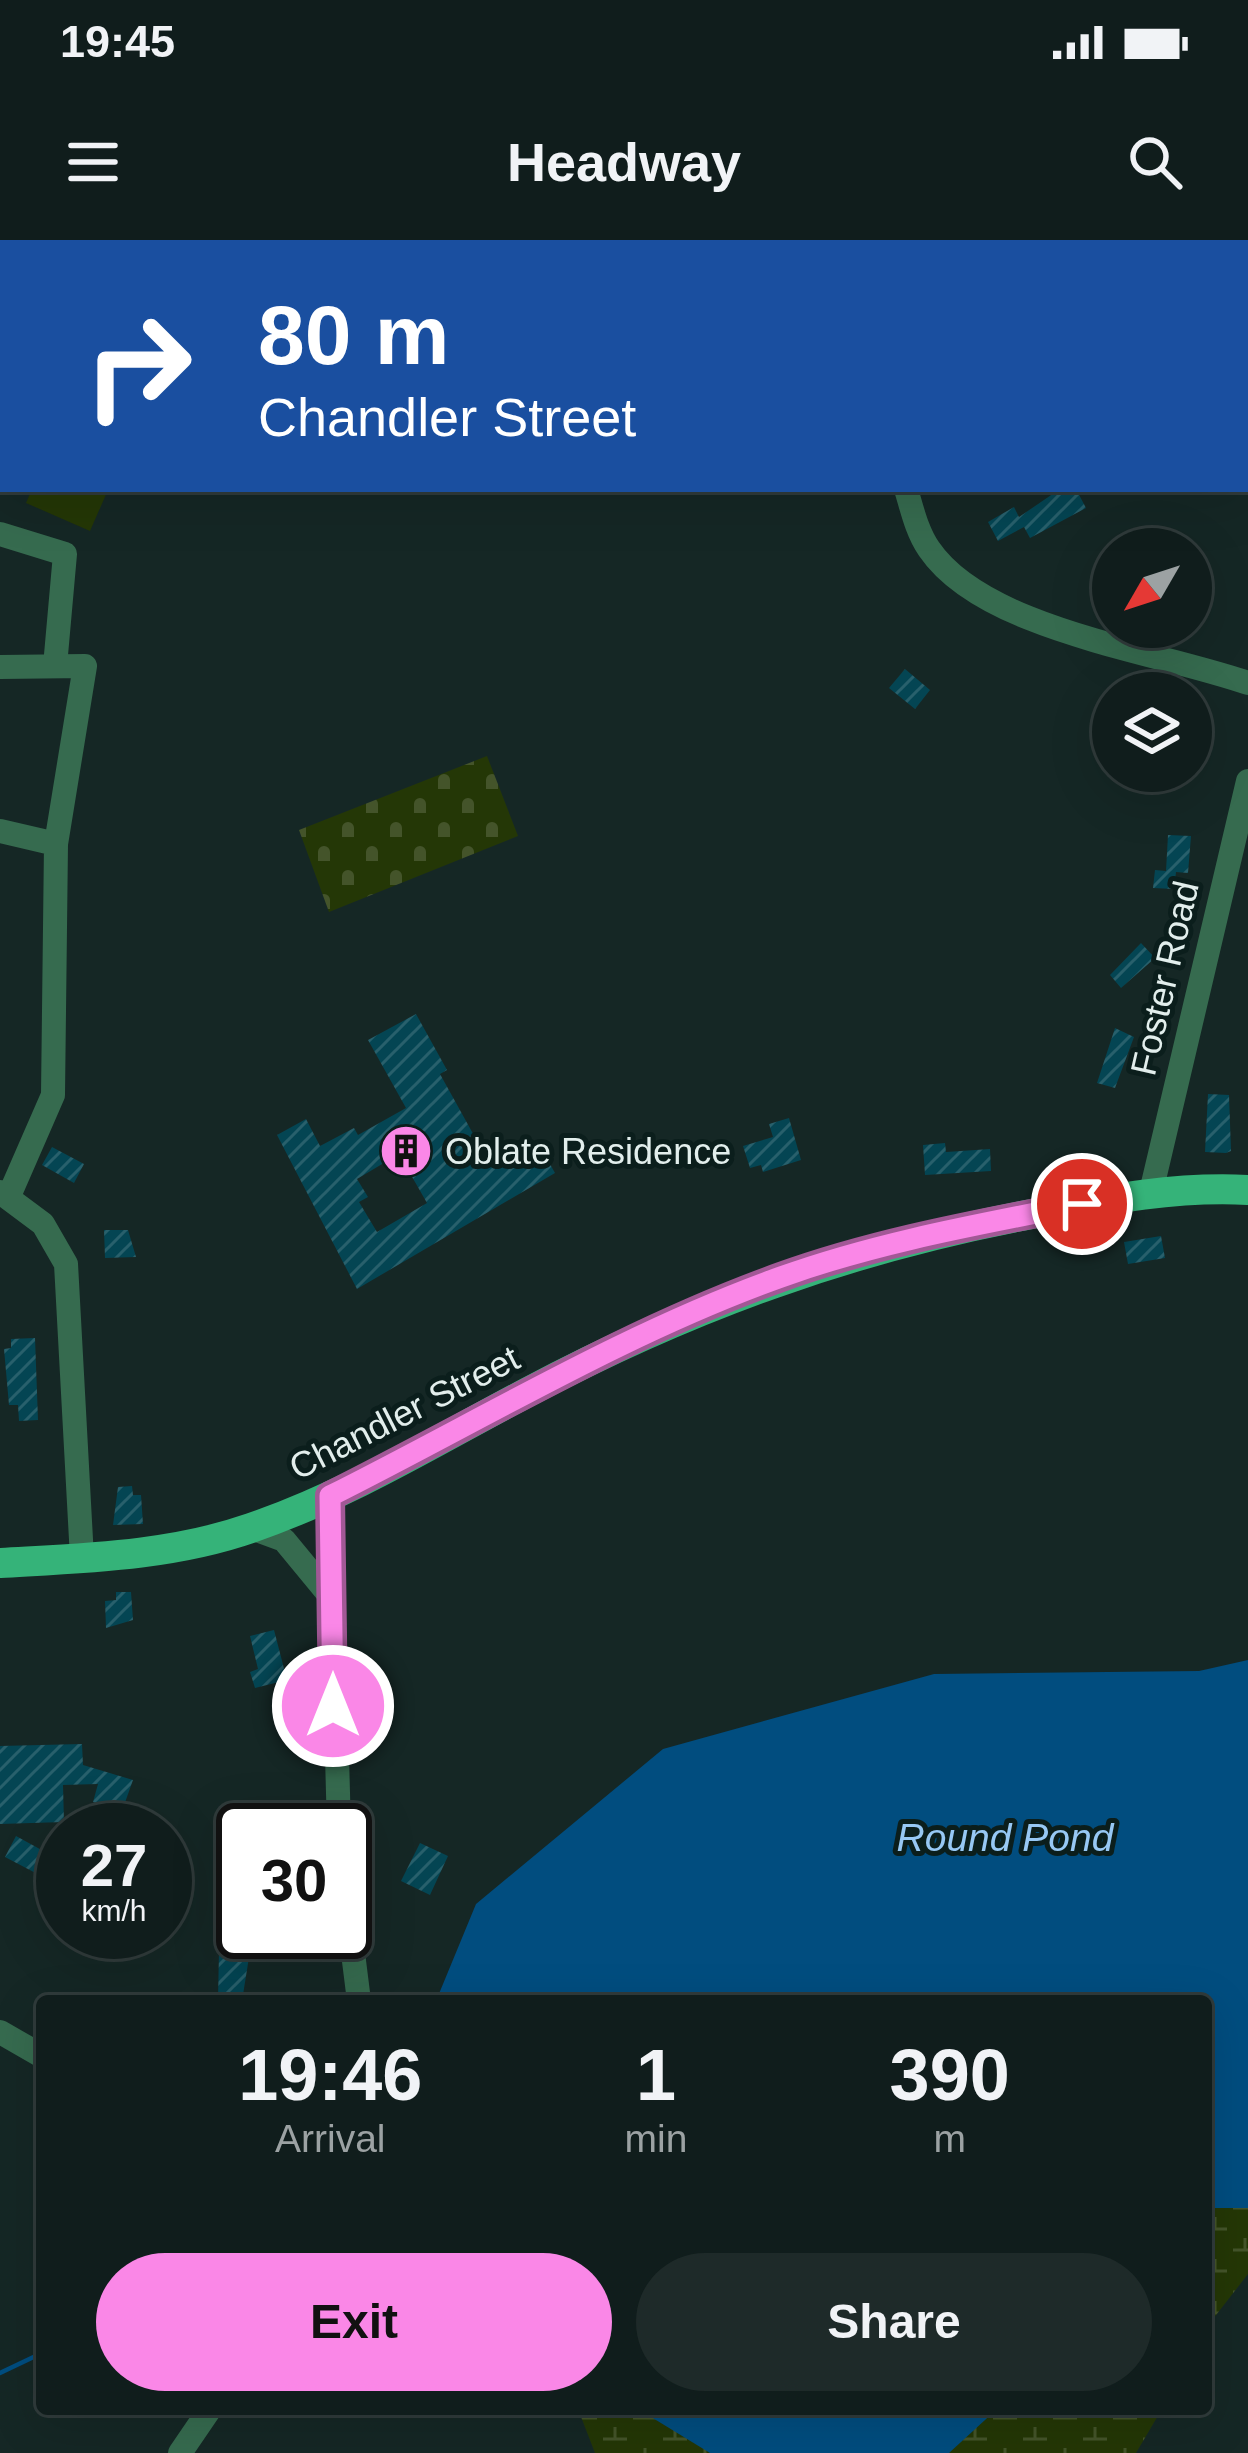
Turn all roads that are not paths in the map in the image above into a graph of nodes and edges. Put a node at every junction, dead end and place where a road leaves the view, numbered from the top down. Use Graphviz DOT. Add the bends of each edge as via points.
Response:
graph roads {
  1 [pos="907,492"];
  2 [pos="0,534"];
  3 [pos="56,666"];
  4 [pos="0,667"];
  5 [pos="1248,683"];
  6 [pos="1248,781"];
  7 [pos="0,831"];
  8 [pos="56,844"];
  9 [pos="1248,1190"];
  10 [pos="1151,1192"];
  11 [pos="4,1194"];
  12 [pos="330,1496"];
  13 [pos="251,1528"];
  14 [pos="82,1558"];
  15 [pos="0,1563"];
  16 [pos="332,1599"];
  17 [pos="338,1803"];
  18 [pos="353,1959"];
  19 [pos="357,1995"];
  20 [pos="0,2032"];
  21 [pos="36,2053"];
  22 [pos="206,2415"];
  23 [pos="180,2453"];
  1 -- 5 [label="street" via="927,547 999,607"];
  2 -- 3 [label="street" via="65,554"];
  3 -- 4 [label="street"];
  3 -- 8 [label="street" via="85,666"];
  6 -- 10 [label="street, Foster Road"];
  7 -- 8 [label="street"];
  8 -- 11 [label="street" via="53,1095"];
  9 -- 10 [label="main road, Chandler Street"];
  10 -- 12 [label="main road, Chandler Street" via="968,1227 783,1276 529,1391"];
  11 -- 14 [label="street" via="43,1225 66,1264"];
  12 -- 13 [label="main road, Chandler Street"];
  12 -- 16 [label="street"];
  13 -- 14 [label="main road, Chandler Street"];
  13 -- 16 [label="street" via="284,1540"];
  14 -- 15 [label="main road, Chandler Street"];
  16 -- 17 [label="street"];
  18 -- 19 [label="street"];
  20 -- 21 [label="street"];
  22 -- 23 [label="street"];
}
